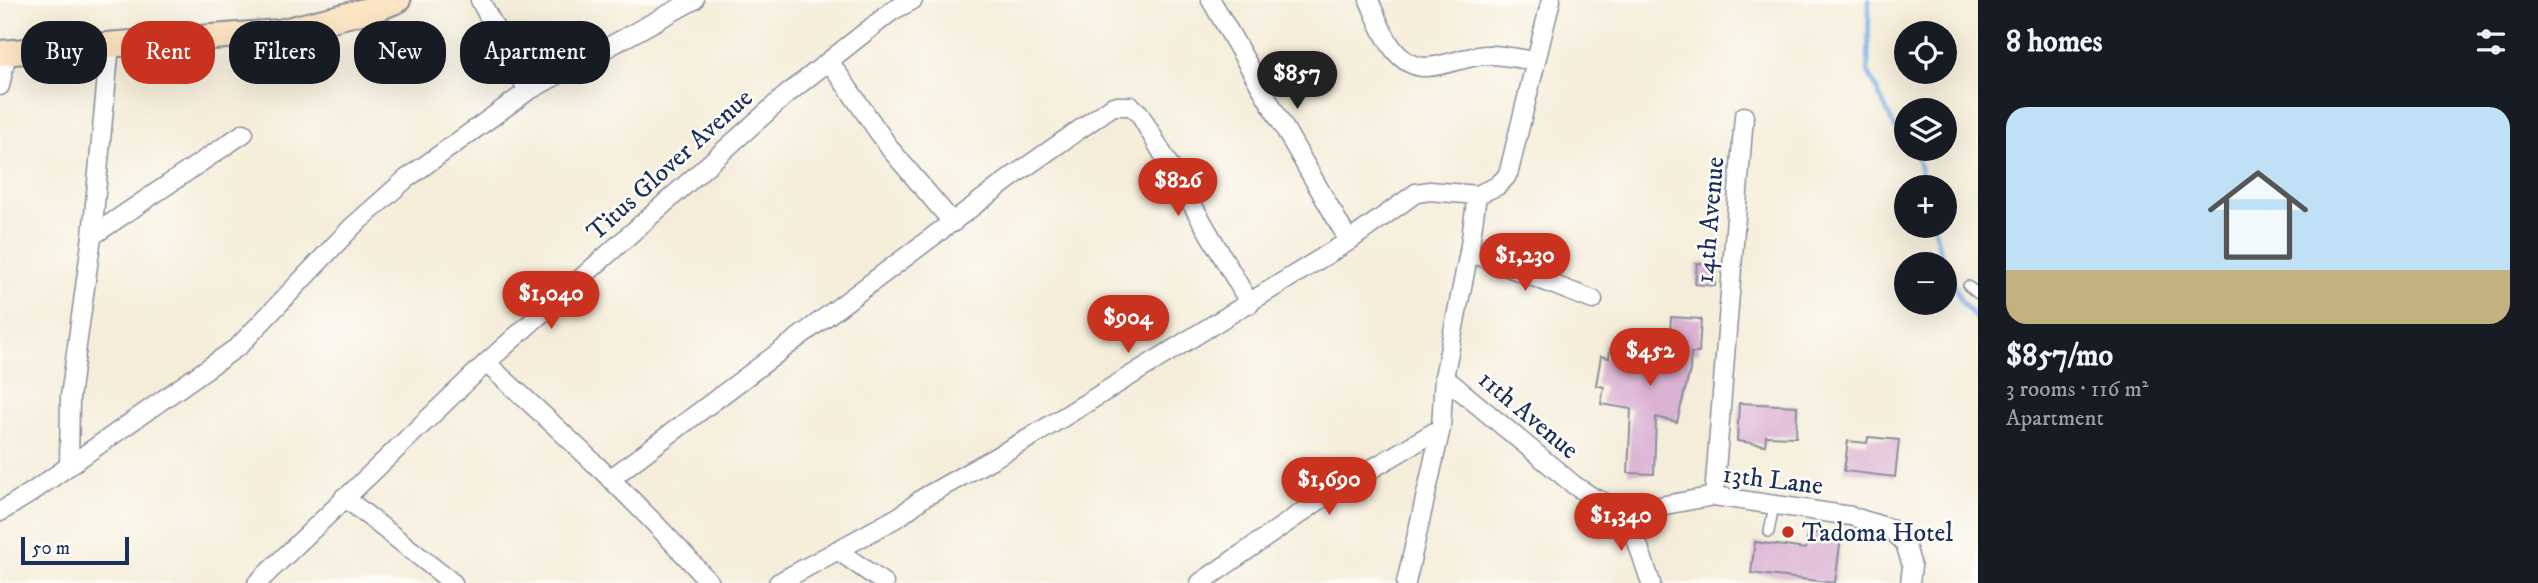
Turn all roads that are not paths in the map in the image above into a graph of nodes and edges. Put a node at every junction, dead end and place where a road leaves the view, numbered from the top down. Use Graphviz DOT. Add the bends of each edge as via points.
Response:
graph roads {
  1 [pos="481,0"];
  2 [pos="694,0"];
  3 [pos="913,0"];
  4 [pos="1211,0"];
  5 [pos="1369,0"];
  6 [pos="1551,0"];
  7 [pos="386,2"];
  8 [pos="110,44"];
  9 [pos="4,53"];
  10 [pos="829,61"];
  11 [pos="1535,61"];
  12 [pos="0,86"];
  13 [pos="528,91"];
  14 [pos="1744,116"];
  15 [pos="244,133"];
  16 [pos="1477,195"];
  17 [pos="953,223"];
  18 [pos="92,236"];
  19 [pos="1349,241"];
  20 [pos="1469,252"];
  21 [pos="1968,286"];
  22 [pos="1978,294"];
  23 [pos="1594,300"];
  24 [pos="1250,304"];
  25 [pos="486,363"];
  26 [pos="1444,377"];
  27 [pos="1441,428"];
  28 [pos="69,467"];
  29 [pos="610,479"];
  30 [pos="1714,496"];
  31 [pos="344,497"];
  32 [pos="1774,505"];
  33 [pos="0,512"];
  34 [pos="1627,512"];
  35 [pos="1769,532"];
  36 [pos="837,550"];
  37 [pos="257,583"];
  38 [pos="453,583"];
  39 [pos="710,583"];
  40 [pos="778,583"];
  41 [pos="884,583"];
  42 [pos="1200,583"];
  43 [pos="1406,583"];
  44 [pos="1651,583"];
  45 [pos="1910,583"];
  1 -- 13 [label="street"];
  2 -- 13 [label="street"];
  3 -- 10 [label="street, Titus Glover Avenue" via="891,11"];
  4 -- 19 [label="street"];
  5 -- 11 [label="street" via="1398,56 1414,65 1427,67 1487,55"];
  6 -- 11 [label="street"];
  7 -- 8 [label="street" via="279,32"];
  8 -- 9 [label="street"];
  8 -- 18 [label="street"];
  9 -- 12 [label="street"];
  10 -- 17 [label="street" via="891,150"];
  10 -- 25 [label="street, Titus Glover Avenue"];
  11 -- 16 [label="street" via="1506,177"];
  13 -- 28 [label="street" via="361,219 239,346"];
  14 -- 30 [label="street, 14th Avenue"];
  15 -- 18 [label="street"];
  16 -- 19 [label="street" via="1416,193"];
  16 -- 20 [label="street"];
  17 -- 24 [label="street" via="1104,111 1131,106"];
  17 -- 29 [label="street"];
  18 -- 28 [label="street" via="70,397"];
  19 -- 24 [label="street"];
  20 -- 23 [label="street"];
  20 -- 26 [label="street"];
  21 -- 22 [label="lane"];
  24 -- 36 [label="street"];
  25 -- 29 [label="street"];
  25 -- 31 [label="street, Titus Glover Avenue"];
  26 -- 27 [label="street"];
  26 -- 34 [label="street, 11th Avenue" via="1574,485"];
  27 -- 42 [label="street" via="1324,497"];
  27 -- 43 [label="street"];
  28 -- 33 [label="street"];
  29 -- 39 [label="street"];
  30 -- 32 [label="street, 13th Lane"];
  30 -- 34 [label="street, 13th Lane"];
  31 -- 37 [label="street, Titus Glover Avenue"];
  31 -- 38 [label="street"];
  32 -- 35 [label="lane"];
  32 -- 45 [label="street, 13th Lane" via="1851,516 1889,528 1905,543 1912,566"];
  34 -- 44 [label="street"];
  36 -- 40 [label="street"];
  36 -- 41 [label="street"];
}
